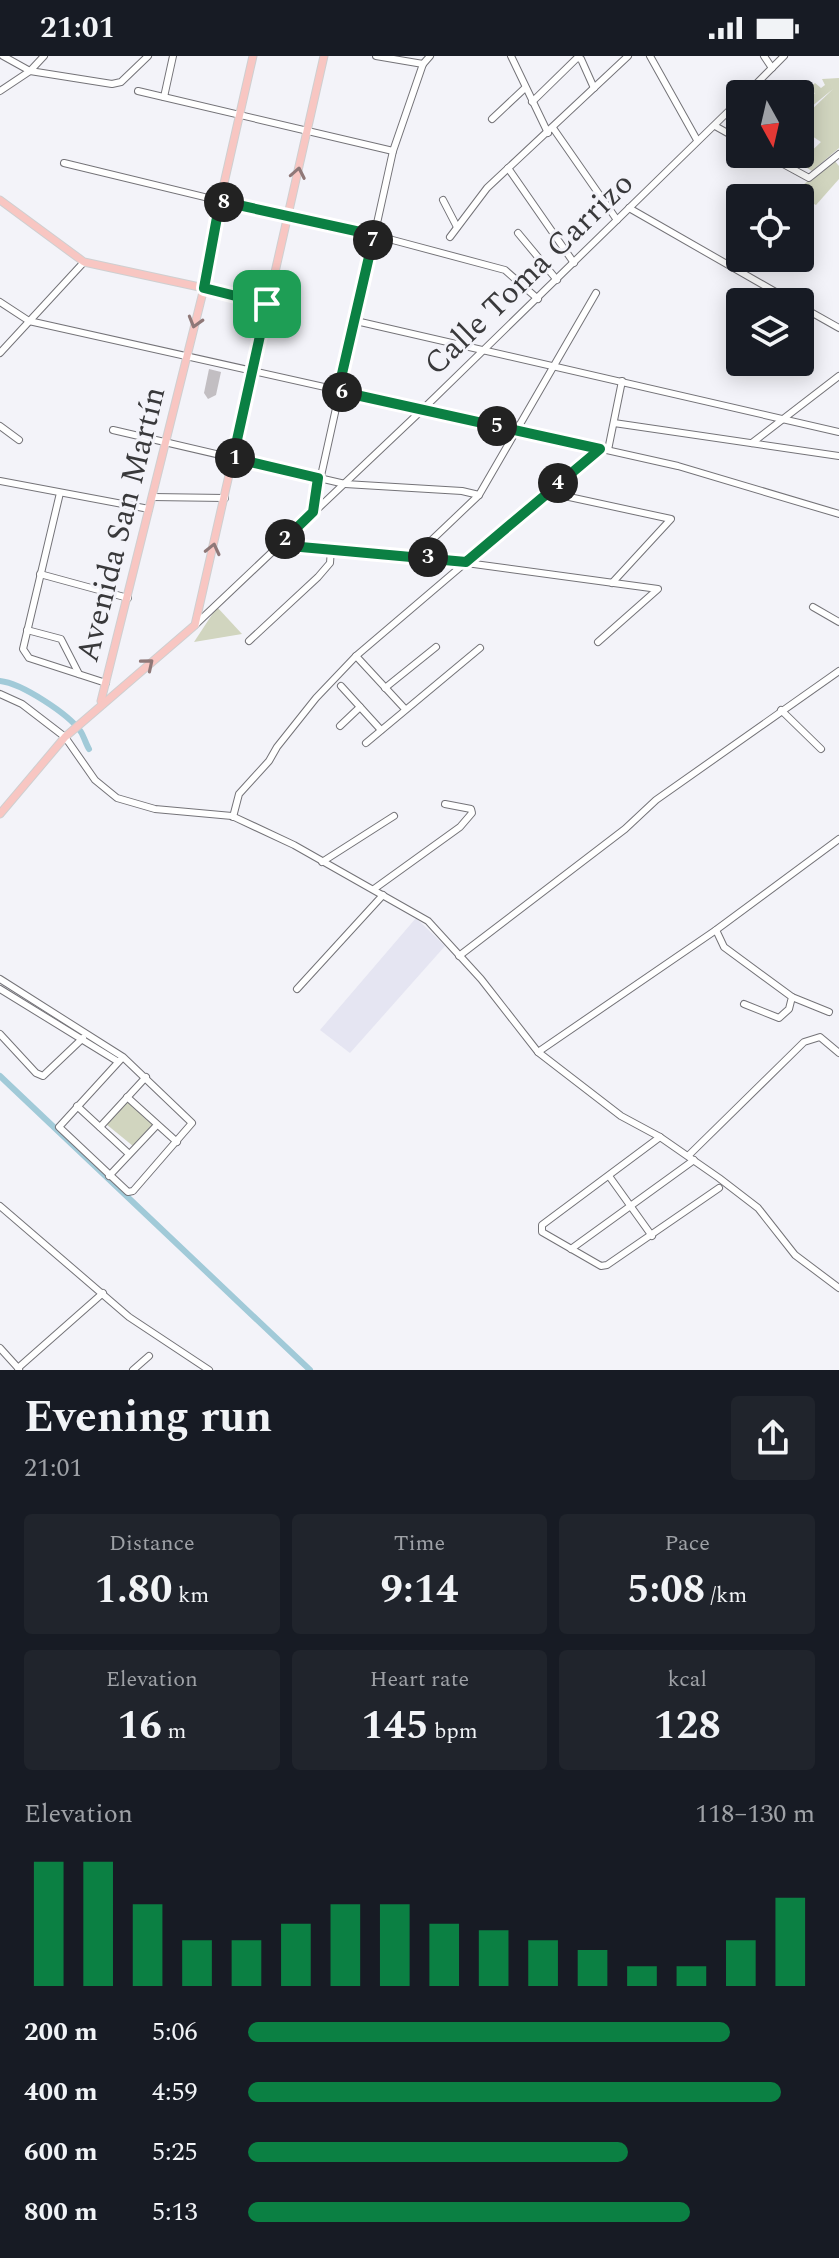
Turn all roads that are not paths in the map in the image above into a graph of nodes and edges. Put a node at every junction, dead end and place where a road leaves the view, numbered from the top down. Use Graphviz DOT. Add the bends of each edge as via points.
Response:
graph roads {
  1 [pos="3,56"];
  2 [pos="44,56"];
  3 [pos="148,56"];
  4 [pos="173,56"];
  5 [pos="253,56"];
  6 [pos="324,56"];
  7 [pos="376,56"];
  8 [pos="430,56"];
  9 [pos="511,56"];
  10 [pos="628,56"];
  11 [pos="650,56"];
  12 [pos="764,56"];
  13 [pos="784,56"];
  14 [pos="423,64"];
  15 [pos="772,68"];
  16 [pos="30,71"];
  17 [pos="760,80"];
  18 [pos="525,88"];
  19 [pos="594,88"];
  20 [pos="0,91"];
  21 [pos="138,91"];
  22 [pos="164,97"];
  23 [pos="532,102"];
  24 [pos="240,115"];
  25 [pos="726,115"];
  26 [pos="492,119"];
  27 [pos="715,126"];
  28 [pos="306,129"];
  29 [pos="550,130"];
  30 [pos="726,132"];
  31 [pos="697,140"];
  32 [pos="393,151"];
  33 [pos="839,154"];
  34 [pos="64,163"];
  35 [pos="508,168"];
  36 [pos="791,168"];
  37 [pos="0,200"];
  38 [pos="443,200"];
  39 [pos="220,201"];
  40 [pos="629,208"];
  41 [pos="287,217"];
  42 [pos="617,220"];
  43 [pos="457,227"];
  44 [pos="518,233"];
  45 [pos="374,235"];
  46 [pos="450,237"];
  47 [pos="84,262"];
  48 [pos="574,263"];
  49 [pos="557,280"];
  50 [pos="204,288"];
  51 [pos="769,288"];
  52 [pos="596,293"];
  53 [pos="538,299"];
  54 [pos="0,302"];
  55 [pos="267,304"];
  56 [pos="814,314"];
  57 [pos="29,321"];
  58 [pos="356,321"];
  59 [pos="839,328"];
  60 [pos="482,352"];
  61 [pos="0,353"];
  62 [pos="185,356"];
  63 [pos="554,368"];
  64 [pos="251,370"];
  65 [pos="839,376"];
  66 [pos="622,381"];
  67 [pos="338,391"];
  68 [pos="422,410"];
  69 [pos="782,418"];
  70 [pos="614,423"];
  71 [pos="0,426"];
  72 [pos="113,430"];
  73 [pos="517,431"];
  74 [pos="839,432"];
  75 [pos="19,440"];
  76 [pos="164,443"];
  77 [pos="752,443"];
  78 [pos="600,449"];
  79 [pos="608,450"];
  80 [pos="839,456"];
  81 [pos="233,458"];
  82 [pos="318,478"];
  83 [pos="0,481"];
  84 [pos="345,484"];
  85 [pos="546,492"];
  86 [pos="60,493"];
  87 [pos="479,495"];
  88 [pos="152,497"];
  89 [pos="225,498"];
  90 [pos="149,509"];
  91 [pos="313,512"];
  92 [pos="839,514"];
  93 [pos="279,545"];
  94 [pos="331,549"];
  95 [pos="415,556"];
  96 [pos="466,562"];
  97 [pos="40,574"];
  98 [pos="612,583"];
  99 [pos="128,598"];
  100 [pos="813,607"];
  101 [pos="839,622"];
  102 [pos="195,625"];
  103 [pos="27,630"];
  104 [pos="249,641"];
  105 [pos="598,642"];
  106 [pos="436,647"];
  107 [pos="480,648"];
  108 [pos="356,656"];
  109 [pos="839,671"];
  110 [pos="79,674"];
  111 [pos="106,683"];
  112 [pos="341,686"];
  113 [pos="385,688"];
  114 [pos="0,694"];
  115 [pos="101,704"];
  116 [pos="360,707"];
  117 [pos="405,709"];
  118 [pos="781,710"];
  119 [pos="340,726"];
  120 [pos="381,730"];
  121 [pos="71,732"];
  122 [pos="366,743"];
  123 [pos="821,749"];
  124 [pos="445,804"];
  125 [pos="0,814"];
  126 [pos="394,816"];
  127 [pos="233,817"];
  128 [pos="839,839"];
  129 [pos="322,862"];
  130 [pos="374,889"];
  131 [pos="383,895"];
  132 [pos="716,930"];
  133 [pos="459,956"];
  134 [pos="0,979"];
  135 [pos="0,989"];
  136 [pos="297,989"];
  137 [pos="792,997"];
  138 [pos="744,1004"];
  139 [pos="829,1012"];
  140 [pos="0,1034"];
  141 [pos="89,1034"];
  142 [pos="81,1039"];
  143 [pos="538,1052"];
  144 [pos="839,1053"];
  145 [pos="120,1059"];
  146 [pos="146,1077"];
  147 [pos="127,1097"];
  148 [pos="77,1106"];
  149 [pos="157,1125"];
  150 [pos="100,1127"];
  151 [pos="660,1137"];
  152 [pos="177,1142"];
  153 [pos="128,1153"];
  154 [pos="692,1157"];
  155 [pos="109,1176"];
  156 [pos="609,1176"];
  157 [pos="719,1188"];
  158 [pos="0,1206"];
  159 [pos="633,1207"];
  160 [pos="652,1236"];
  161 [pos="571,1249"];
  162 [pos="839,1288"];
  163 [pos="103,1293"];
  164 [pos="0,1348"];
  165 [pos="149,1356"];
  166 [pos="19,1369"];
  167 [pos="133,1370"];
  168 [pos="209,1370"];
  1 -- 16 [label="street"];
  2 -- 16 [label="street"];
  3 -- 16 [label="street" via="112,84"];
  4 -- 22 [label="street"];
  5 -- 24 [label="main road, Avenida San Martín"];
  6 -- 28 [label="main road"];
  7 -- 14 [label="street"];
  8 -- 14 [label="street"];
  9 -- 18 [label="street"];
  10 -- 19 [label="street"];
  11 -- 31 [label="street"];
  12 -- 15 [label="street"];
  13 -- 15 [label="street"];
  14 -- 32 [label="street"];
  15 -- 17 [label="street"];
  16 -- 20 [label="street"];
  18 -- 23 [label="street"];
  18 -- 26 [label="street"];
  19 -- 23 [label="street" via="577,58"];
  19 -- 29 [label="street"];
  21 -- 22 [label="street"];
  22 -- 24 [label="street"];
  23 -- 29 [label="street"];
  24 -- 28 [label="street"];
  24 -- 39 [label="main road, Avenida San Martín"];
  25 -- 27 [label="street, Calle Toma Carrizo"];
  27 -- 30 [label="street"];
  27 -- 31 [label="street, Calle Toma Carrizo"];
  28 -- 32 [label="street"];
  41 -- 28 [label="main road, one-way"];
  29 -- 35 [label="street"];
  29 -- 42 [label="street"];
  31 -- 40 [label="street, Calle Toma Carrizo"];
  32 -- 45 [label="street"];
  33 -- 36 [label="street" via="809,178"];
  34 -- 39 [label="street"];
  35 -- 43 [label="street"];
  35 -- 48 [label="street"];
  37 -- 47 [label="main road"];
  38 -- 43 [label="street"];
  39 -- 41 [label="street"];
  39 -- 50 [label="main road, Avenida San Martín"];
  40 -- 42 [label="street, Calle Toma Carrizo"];
  40 -- 51 [label="street"];
  41 -- 45 [label="street"];
  41 -- 55 [label="main road"];
  42 -- 48 [label="street, Calle Toma Carrizo"];
  43 -- 46 [label="street"];
  44 -- 49 [label="street"];
  45 -- 53 [label="street" via="505,270"];
  45 -- 58 [label="street"];
  47 -- 50 [label="main road"];
  47 -- 57 [label="street"];
  48 -- 49 [label="street, Calle Toma Carrizo"];
  49 -- 53 [label="street, Calle Toma Carrizo"];
  50 -- 55 [label="street"];
  50 -- 62 [label="main road, Avenida San Martín, one-way"];
  52 -- 63 [label="street"];
  53 -- 60 [label="street, Calle Toma Carrizo"];
  54 -- 57 [label="street"];
  55 -- 64 [label="main road"];
  56 -- 59 [label="street"];
  57 -- 61 [label="street"];
  57 -- 62 [label="street"];
  58 -- 60 [label="street"];
  58 -- 67 [label="street"];
  60 -- 63 [label="street"];
  60 -- 68 [label="street, Calle Toma Carrizo"];
  62 -- 64 [label="street"];
  62 -- 76 [label="main road, Avenida San Martín"];
  63 -- 66 [label="street"];
  63 -- 73 [label="street"];
  64 -- 67 [label="street"];
  64 -- 81 [label="main road"];
  65 -- 69 [label="street"];
  66 -- 69 [label="street"];
  66 -- 70 [label="street"];
  67 -- 68 [label="street"];
  67 -- 82 [label="street"];
  68 -- 73 [label="street"];
  68 -- 84 [label="street, Calle Toma Carrizo"];
  69 -- 74 [label="street"];
  69 -- 77 [label="street"];
  70 -- 77 [label="street"];
  70 -- 79 [label="street"];
  71 -- 75 [label="street"];
  72 -- 76 [label="street"];
  73 -- 78 [label="street"];
  73 -- 87 [label="street"];
  76 -- 81 [label="street"];
  76 -- 88 [label="main road, Avenida San Martín"];
  77 -- 80 [label="street"];
  78 -- 79 [label="street"];
  78 -- 85 [label="street"];
  79 -- 92 [label="street"];
  81 -- 82 [label="street"];
  81 -- 89 [label="main road"];
  82 -- 84 [label="street"];
  82 -- 91 [label="street"];
  83 -- 86 [label="street"];
  84 -- 87 [label="street"];
  84 -- 91 [label="street, Calle Toma Carrizo"];
  85 -- 96 [label="street"];
  85 -- 98 [label="street" via="671,519"];
  86 -- 90 [label="street"];
  86 -- 97 [label="street"];
  87 -- 95 [label="street"];
  88 -- 89 [label="street"];
  88 -- 90 [label="main road, Avenida San Martín"];
  102 -- 89 [label="main road, one-way"];
  90 -- 99 [label="main road, Avenida San Martín"];
  91 -- 93 [label="street, Calle Toma Carrizo"];
  93 -- 94 [label="street"];
  93 -- 102 [label="street, Calle Toma Carrizo"];
  94 -- 95 [label="street"];
  94 -- 104 [label="street" via="330,563 318,577"];
  95 -- 96 [label="street"];
  96 -- 98 [label="street"];
  96 -- 108 [label="street"];
  97 -- 99 [label="street"];
  97 -- 103 [label="street"];
  98 -- 105 [label="street" via="658,591"];
  99 -- 111 [label="main road, Avenida San Martín"];
  100 -- 101 [label="street"];
  115 -- 102 [label="main road, Calle Toma Carrizo, one-way"];
  103 -- 110 [label="street" via="61,639"];
  103 -- 110 [label="street" via="23,649 29,658"];
  106 -- 113 [label="street"];
  107 -- 117 [label="street"];
  108 -- 113 [label="street"];
  108 -- 127 [label="street" via="239,794"];
  109 -- 118 [label="street"];
  110 -- 111 [label="street"];
  111 -- 115 [label="main road, Avenida San Martín"];
  112 -- 116 [label="street"];
  113 -- 117 [label="street"];
  114 -- 121 [label="street"];
  115 -- 121 [label="main road, Calle Toma Carrizo"];
  116 -- 119 [label="street"];
  116 -- 120 [label="street"];
  117 -- 120 [label="street"];
  118 -- 123 [label="street"];
  118 -- 133 [label="street" via="656,800"];
  120 -- 122 [label="street"];
  121 -- 125 [label="main road, Calle Toma Carrizo"];
  121 -- 127 [label="street" via="95,780 117,798 155,809"];
  124 -- 130 [label="street" via="472,813"];
  126 -- 129 [label="street"];
  127 -- 129 [label="street"];
  128 -- 132 [label="street"];
  129 -- 130 [label="street"];
  130 -- 131 [label="street"];
  131 -- 133 [label="street" via="428,921"];
  131 -- 136 [label="street"];
  132 -- 137 [label="street" via="724,947"];
  132 -- 143 [label="street"];
  133 -- 143 [label="street"];
  134 -- 141 [label="street"];
  135 -- 142 [label="street"];
  137 -- 138 [label="street" via="779,1018"];
  137 -- 139 [label="street"];
  140 -- 142 [label="street" via="43,1076"];
  141 -- 142 [label="street"];
  141 -- 145 [label="street"];
  142 -- 145 [label="street"];
  143 -- 151 [label="street" via="621,1116"];
  144 -- 154 [label="street" via="820,1037 804,1042"];
  145 -- 146 [label="street"];
  145 -- 148 [label="street"];
  146 -- 147 [label="street"];
  146 -- 152 [label="street" via="192,1123"];
  147 -- 149 [label="street"];
  147 -- 150 [label="street"];
  148 -- 150 [label="street"];
  148 -- 155 [label="street" via="61,1122 61,1131"];
  149 -- 152 [label="street"];
  149 -- 153 [label="street"];
  150 -- 153 [label="street"];
  151 -- 154 [label="street"];
  151 -- 156 [label="street"];
  152 -- 155 [label="street" via="133,1191 125,1191"];
  153 -- 155 [label="street"];
  154 -- 159 [label="street"];
  154 -- 162 [label="street" via="758,1208 795,1255"];
  156 -- 159 [label="street"];
  156 -- 161 [label="street" via="542,1226 543,1232"];
  157 -- 160 [label="street"];
  158 -- 163 [label="street"];
  159 -- 160 [label="street"];
  159 -- 161 [label="street"];
  160 -- 161 [label="street" via="605,1266"];
  163 -- 166 [label="street"];
  163 -- 168 [label="street" via="129,1317"];
  164 -- 166 [label="street"];
  165 -- 167 [label="street"];
}
